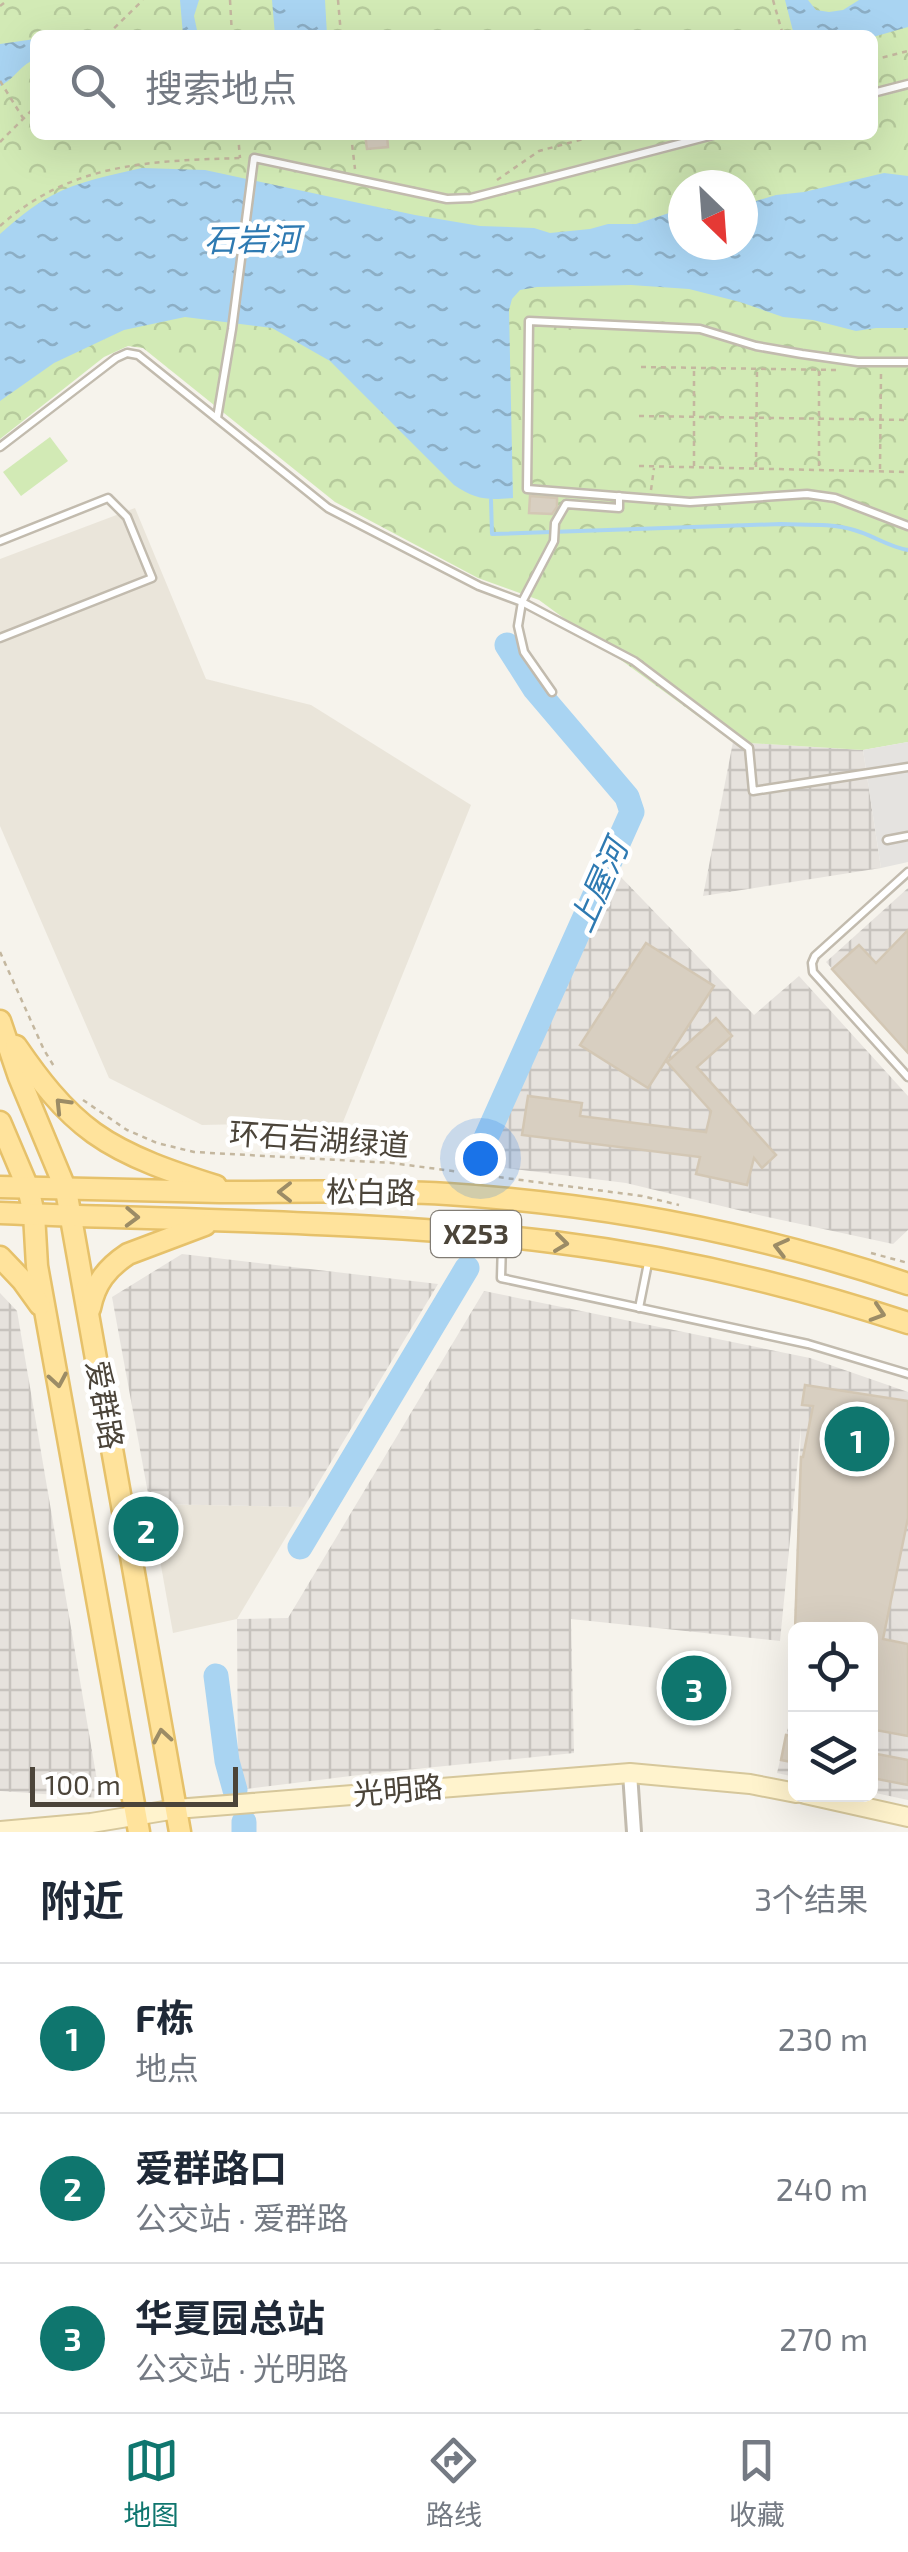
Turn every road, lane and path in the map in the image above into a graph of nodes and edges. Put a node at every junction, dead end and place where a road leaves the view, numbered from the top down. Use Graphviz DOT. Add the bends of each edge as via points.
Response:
graph roads {
  1 [pos="8,0"];
  2 [pos="142,0"];
  3 [pos="230,0"];
  4 [pos="338,0"];
  5 [pos="773,0"];
  6 [pos="0,6"];
  7 [pos="112,30"];
  8 [pos="232,30"];
  9 [pos="341,30"];
  10 [pos="782,30"];
  11 [pos="908,51"];
  12 [pos="878,59"];
  13 [pos="0,80"];
  14 [pos="908,84"];
  15 [pos="878,92"];
  16 [pos="30,112"];
  17 [pos="23,119"];
  18 [pos="238,140"];
  19 [pos="352,140"];
  20 [pos="580,140"];
  21 [pos="694,140"];
  22 [pos="0,142"];
  23 [pos="240,158"];
  24 [pos="254,158"];
  25 [pos="356,180"];
  26 [pos="498,180"];
  27 [pos="0,226"];
  28 [pos="908,362"];
  29 [pos="641,367"];
  30 [pos="694,368"];
  31 [pos="756,369"];
  32 [pos="818,370"];
  33 [pos="850,371"];
  34 [pos="881,371"];
  35 [pos="639,416"];
  36 [pos="693,417"];
  37 [pos="217,418"];
  38 [pos="756,418"];
  39 [pos="819,419"];
  40 [pos="881,420"];
  41 [pos="908,420"];
  42 [pos="0,447"];
  43 [pos="639,466"];
  44 [pos="654,466"];
  45 [pos="694,467"];
  46 [pos="756,468"];
  47 [pos="819,470"];
  48 [pos="880,471"];
  49 [pos="908,472"];
  50 [pos="619,496"];
  51 [pos="650,499"];
  52 [pos="908,526"];
  53 [pos="0,542"];
  54 [pos="522,602"];
  55 [pos="0,638"];
  56 [pos="552,692"];
  57 [pos="908,767"];
  58 [pos="908,836"];
  59 [pos="887,840"];
  60 [pos="908,872"];
  61 [pos="0,952"];
  62 [pos="1,1023"];
  63 [pos="908,1077"];
  64 [pos="61,1079"];
  65 [pos="81,1099"];
  66 [pos="0,1122"];
  67 [pos="0,1187"];
  68 [pos="28,1188"];
  69 [pos="66,1190"];
  70 [pos="242,1192"];
  71 [pos="678,1205"];
  72 [pos="0,1213"];
  73 [pos="34,1214"];
  74 [pos="70,1215"];
  75 [pos="217,1221"];
  76 [pos="502,1236"];
  77 [pos="873,1254"];
  78 [pos="0,1257"];
  79 [pos="649,1257"];
  80 [pos="908,1263"];
  81 [pos="908,1284"];
  82 [pos="640,1308"];
  83 [pos="46,1317"];
  84 [pos="89,1320"];
  85 [pos="908,1323"];
  86 [pos="908,1374"];
  87 [pos="630,1772"];
  88 [pos="788,1791"];
  89 [pos="841,1802"];
  90 [pos="176,1809"];
  91 [pos="908,1817"];
  92 [pos="138,1824"];
  93 [pos="0,1832"];
  94 [pos="180,1832"];
  95 [pos="634,1832"];
  1 -- 6 [label="path"];
  2 -- 7 [label="path"];
  3 -- 8 [label="path"];
  4 -- 9 [label="path"];
  5 -- 10 [label="path"];
  11 -- 12 [label="path"];
  13 -- 17 [label="path"];
  14 -- 15 [label="lane"];
  16 -- 17 [label="path"];
  17 -- 22 [label="path"];
  18 -- 23 [label="path"];
  19 -- 25 [label="path"];
  20 -- 26 [label="path" via="539,151"];
  21 -- 25 [label="lane" via="471,198"];
  23 -- 24 [label="path"];
  23 -- 27 [label="path" via="142,162 96,173 55,188"];
  24 -- 25 [label="lane"];
  24 -- 37 [label="lane"];
  28 -- 50 [label="lane" via="802,354 700,329 529,321 527,489"];
  29 -- 30 [label="path"];
  30 -- 31 [label="path"];
  30 -- 36 [label="path"];
  31 -- 32 [label="path"];
  31 -- 38 [label="path"];
  32 -- 33 [label="path"];
  32 -- 39 [label="path"];
  34 -- 40 [label="path"];
  35 -- 36 [label="path"];
  36 -- 38 [label="path"];
  36 -- 45 [label="path"];
  37 -- 42 [label="lane" via="144,358 127,353"];
  37 -- 54 [label="lane" via="328,508"];
  38 -- 39 [label="path"];
  38 -- 46 [label="path"];
  39 -- 40 [label="path"];
  39 -- 47 [label="path"];
  40 -- 41 [label="path"];
  40 -- 48 [label="path"];
  43 -- 44 [label="path"];
  44 -- 45 [label="path"];
  44 -- 51 [label="path"];
  45 -- 46 [label="path"];
  46 -- 47 [label="path"];
  47 -- 48 [label="path"];
  48 -- 49 [label="path"];
  50 -- 51 [label="lane"];
  50 -- 54 [label="lane" via="619,508 566,504"];
  51 -- 52 [label="lane" via="714,502 807,494"];
  53 -- 55 [label="lane" via="108,498 127,517 152,578"];
  54 -- 56 [label="lane" via="524,652"];
  54 -- 57 [label="lane" via="634,661 749,748 753,790"];
  58 -- 59 [label="lane"];
  60 -- 63 [label="lane" via="815,956 812,972"];
  61 -- 64 [label="path"];
  62 -- 69 [label="main road"];
  70 -- 62 [label="main road, one-way" via="182,1175 96,1134 49,1091"];
  65 -- 71 [label="path, 环石岩湖绿道" via="127,1130 194,1152 392,1163"];
  66 -- 68 [label="main road"];
  67 -- 68 [label="main road, 松白路"];
  68 -- 69 [label="main road, 松白路"];
  68 -- 73 [label="main road"];
  69 -- 70 [label="main road, 松白路 / X253"];
  69 -- 74 [label="main road, 爱群路"];
  81 -- 70 [label="main road, 松白路 / X253, one-way" via="727,1234 580,1208 395,1192"];
  72 -- 73 [label="main road, 松白路"];
  73 -- 74 [label="main road, 松白路 / X253"];
  73 -- 83 [label="main road, 爱群路"];
  74 -- 75 [label="main road, 松白路 / X253, one-way"];
  74 -- 84 [label="main road, 爱群路"];
  75 -- 76 [label="main road, 松白路 / X253"];
  75 -- 84 [label="main road" via="117,1262 98,1282"];
  76 -- 79 [label="main road, 松白路 / X253, one-way"];
  76 -- 82 [label="lane" via="501,1278"];
  77 -- 80 [label="path"];
  78 -- 83 [label="main road"];
  79 -- 82 [label="lane"];
  79 -- 85 [label="main road, 松白路 / X253, one-way" via="772,1283"];
  82 -- 86 [label="lane" via="808,1344"];
  83 -- 92 [label="main road, 爱群路, one-way"];
  90 -- 84 [label="main road, 爱群路, one-way"];
  87 -- 88 [label="street, 光明路"];
  87 -- 90 [label="street, 光明路"];
  87 -- 95 [label="street"];
  89 -- 91 [label="street"];
  90 -- 92 [label="street, 光明路"];
  90 -- 94 [label="main road, 爱群路"];
  92 -- 93 [label="street, 光明路"];
}
